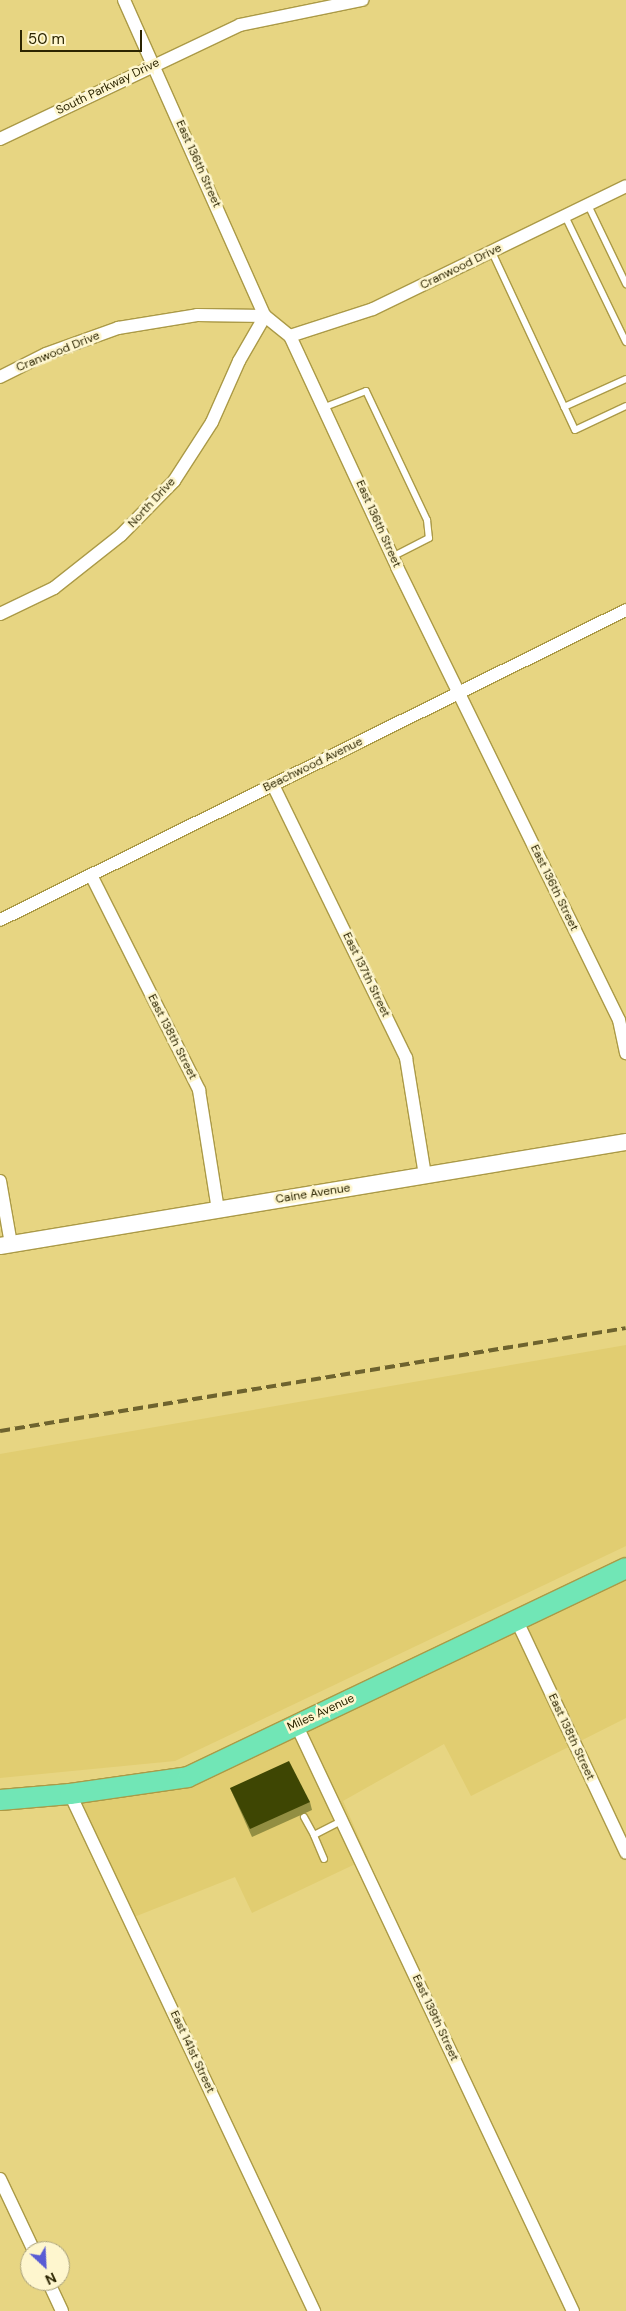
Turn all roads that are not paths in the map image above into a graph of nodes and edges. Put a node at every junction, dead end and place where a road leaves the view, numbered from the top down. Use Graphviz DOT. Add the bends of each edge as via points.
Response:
graph roads {
  1 [pos="124,0"];
  2 [pos="362,0"];
  3 [pos="154,64"];
  4 [pos="0,139"];
  5 [pos="626,186"];
  6 [pos="588,205"];
  7 [pos="564,216"];
  8 [pos="492,252"];
  9 [pos="626,284"];
  10 [pos="265,316"];
  11 [pos="290,336"];
  12 [pos="626,342"];
  13 [pos="0,377"];
  14 [pos="626,378"];
  15 [pos="626,406"];
  16 [pos="325,407"];
  17 [pos="564,407"];
  18 [pos="392,557"];
  19 [pos="626,610"];
  20 [pos="0,614"];
  21 [pos="459,694"];
  22 [pos="273,785"];
  23 [pos="91,875"];
  24 [pos="0,920"];
  25 [pos="626,1053"];
  26 [pos="626,1142"];
  27 [pos="425,1175"];
  28 [pos="0,1181"];
  29 [pos="218,1210"];
  30 [pos="6,1245"];
  31 [pos="626,1568"];
  32 [pos="516,1621"];
  33 [pos="296,1724"];
  34 [pos="70,1794"];
  35 [pos="0,1800"];
  36 [pos="304,1817"];
  37 [pos="342,1821"];
  38 [pos="314,1835"];
  39 [pos="626,1853"];
  40 [pos="324,1859"];
  41 [pos="0,2179"];
  42 [pos="29,2241"];
  43 [pos="53,2291"];
  44 [pos="62,2311"];
  45 [pos="314,2311"];
  46 [pos="573,2311"];
  1 -- 3 [label="street, East 136th Street"];
  2 -- 3 [label="street, South Parkway Drive" via="240,25"];
  3 -- 4 [label="street, South Parkway Drive"];
  3 -- 10 [label="street, East 136th Street"];
  5 -- 6 [label="street, Cranwood Drive"];
  6 -- 7 [label="street, Cranwood Drive"];
  6 -- 9 [label="lane"];
  7 -- 8 [label="street, Cranwood Drive"];
  7 -- 12 [label="lane"];
  8 -- 11 [label="street, Cranwood Drive" via="373,309"];
  8 -- 17 [label="lane"];
  10 -- 11 [label="street, East 136th Street"];
  10 -- 13 [label="street, Cranwood Drive" via="197,315 118,328 46,354"];
  10 -- 20 [label="street, North Drive" via="239,361 212,422 174,481 121,536 54,588"];
  11 -- 16 [label="street, East 136th Street"];
  14 -- 17 [label="lane"];
  15 -- 17 [label="lane" via="575,430"];
  16 -- 18 [label="street, East 136th Street"];
  16 -- 18 [label="lane" via="366,391 427,520 429,538"];
  18 -- 21 [label="street, East 136th Street"];
  19 -- 21 [label="street, Beachwood Avenue"];
  21 -- 22 [label="street, Beachwood Avenue"];
  21 -- 25 [label="street, East 136th Street" via="619,1020"];
  22 -- 23 [label="street, Beachwood Avenue"];
  22 -- 27 [label="street, East 137th Street" via="406,1058"];
  23 -- 24 [label="street, Beachwood Avenue"];
  23 -- 29 [label="street, East 138th Street" via="199,1090"];
  26 -- 27 [label="street, Caine Avenue"];
  27 -- 29 [label="street, Caine Avenue"];
  28 -- 30 [label="street"];
  29 -- 30 [label="street, Caine Avenue"];
  31 -- 32 [label="main road, Miles Avenue"];
  32 -- 33 [label="main road, Miles Avenue"];
  32 -- 39 [label="street, East 138th Street"];
  33 -- 34 [label="main road, Miles Avenue" via="188,1777"];
  33 -- 37 [label="street, East 139th Street"];
  34 -- 35 [label="main road, Miles Avenue"];
  34 -- 45 [label="street, East 141st Street"];
  36 -- 38 [label="lane"];
  37 -- 38 [label="lane"];
  37 -- 46 [label="street, East 139th Street"];
  38 -- 40 [label="lane"];
  41 -- 42 [label="street"];
  43 -- 44 [label="street"];
}
